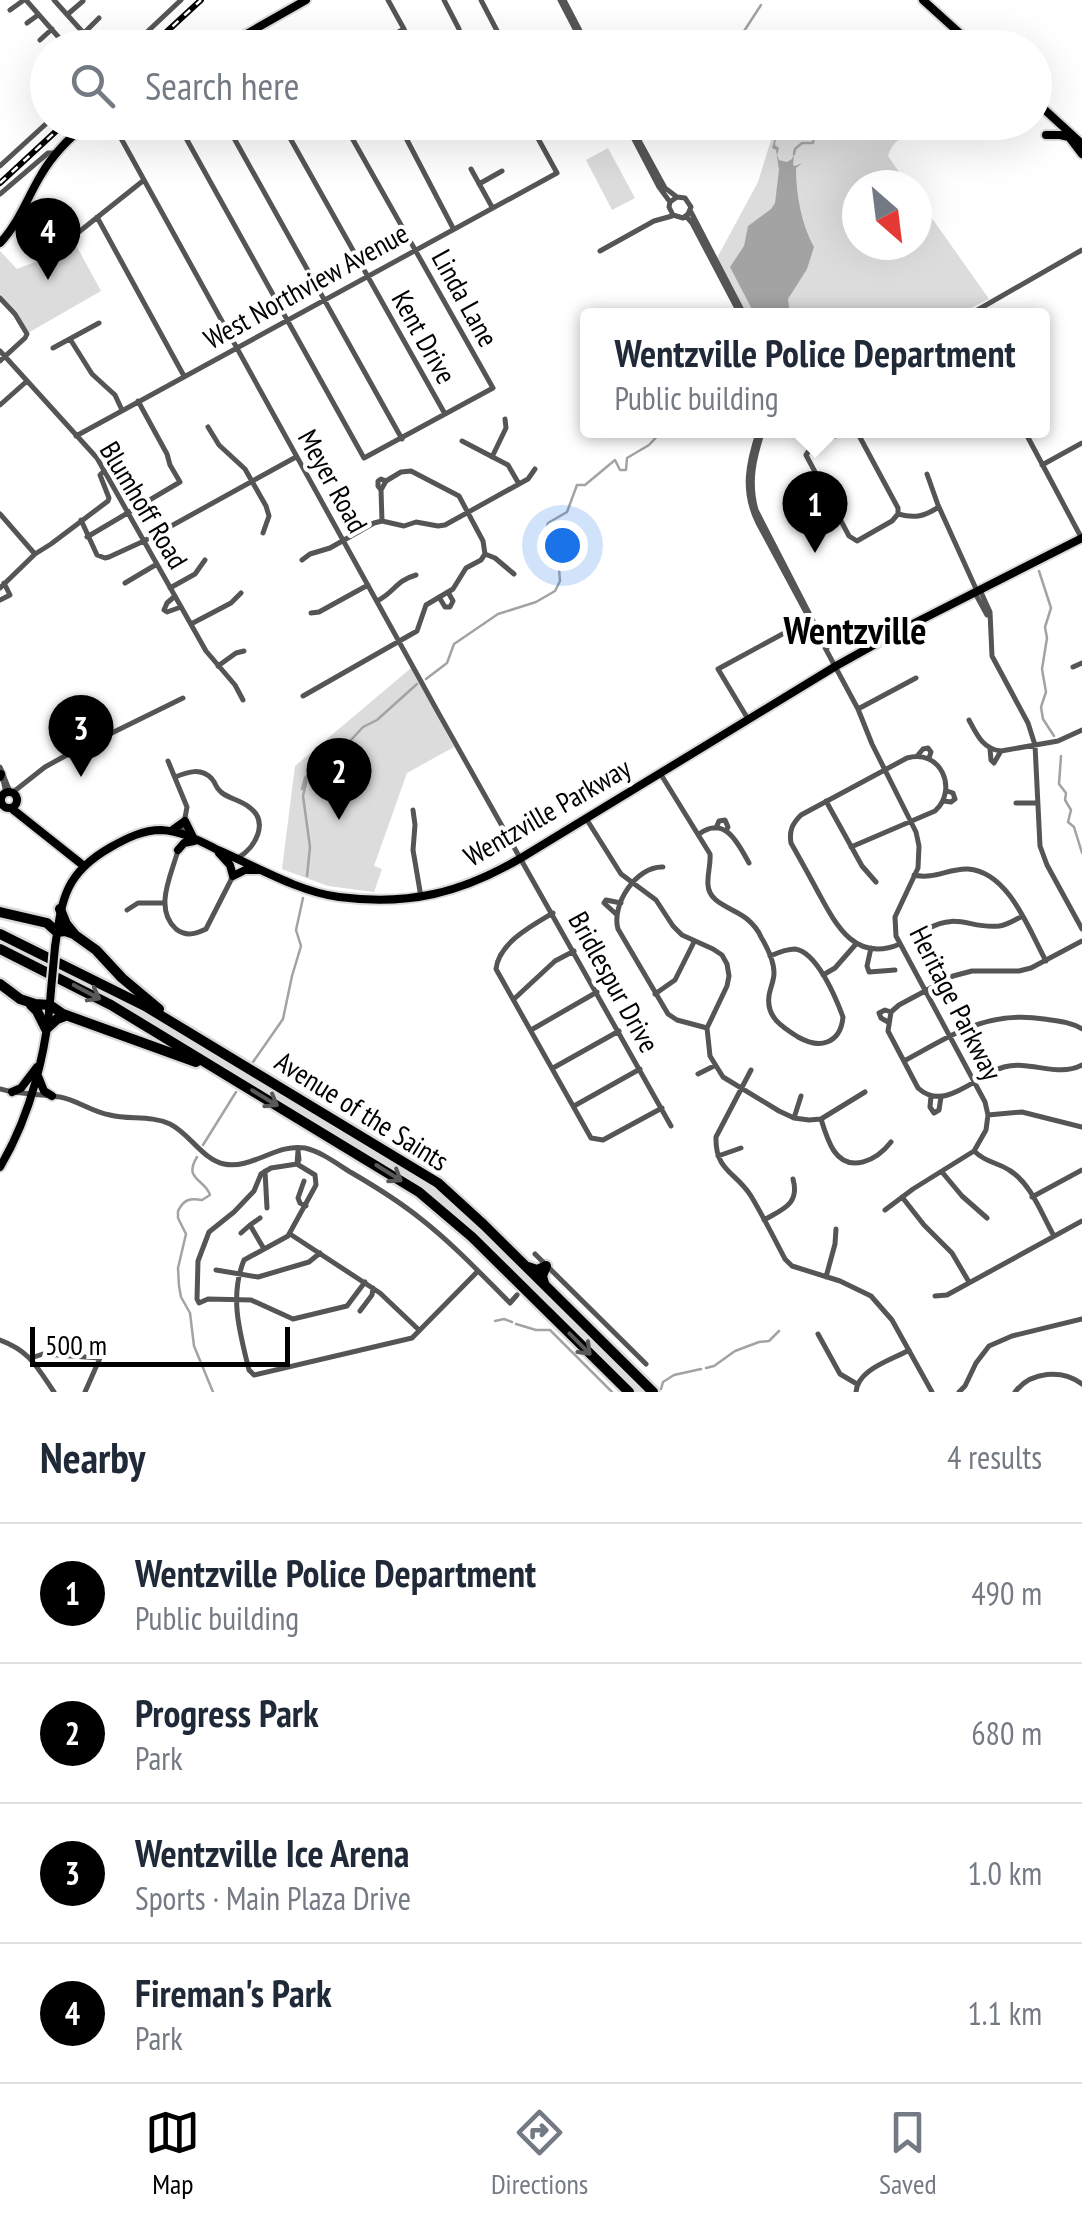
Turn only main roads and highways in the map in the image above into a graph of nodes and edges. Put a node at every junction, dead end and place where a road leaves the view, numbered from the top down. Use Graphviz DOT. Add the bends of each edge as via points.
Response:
graph roads {
  1 [pos="306,0"];
  2 [pos="923,0"];
  3 [pos="253,30"];
  4 [pos="956,30"];
  5 [pos="1052,119"];
  6 [pos="1067,134"];
  7 [pos="1052,135"];
  8 [pos="70,140"];
  9 [pos="1082,144"];
  10 [pos="1082,154"];
  11 [pos="0,242"];
  12 [pos="1082,539"];
  13 [pos="8,796"];
  14 [pos="170,831"];
  15 [pos="196,839"];
  16 [pos="215,848"];
  17 [pos="178,850"];
  18 [pos="84,866"];
  19 [pos="265,870"];
  20 [pos="62,904"];
  21 [pos="0,912"];
  22 [pos="38,921"];
  23 [pos="58,932"];
  24 [pos="0,934"];
  25 [pos="75,935"];
  26 [pos="0,949"];
  27 [pos="0,984"];
  28 [pos="28,1002"];
  29 [pos="50,1005"];
  30 [pos="66,1015"];
  31 [pos="178,1026"];
  32 [pos="46,1029"];
  33 [pos="38,1068"];
  34 [pos="225,1074"];
  35 [pos="12,1092"];
  36 [pos="52,1096"];
  37 [pos="0,1167"];
  38 [pos="527,1267"];
  39 [pos="513,1278"];
  40 [pos="545,1285"];
  41 [pos="532,1297"];
  42 [pos="628,1392"];
  43 [pos="653,1392"];
  1 -- 3 [label="main road"];
  2 -- 4 [label="main road"];
  5 -- 6 [label="main road"];
  6 -- 7 [label="main road"];
  6 -- 9 [label="main road"];
  6 -- 10 [label="main road"];
  8 -- 11 [label="main road"];
  12 -- 19 [label="main road, Wentzville Parkway" via="836,666 472,884 387,900 336,897"];
  13 -- 18 [label="main road"];
  14 -- 15 [label="main road, Wentzville Parkway"];
  14 -- 15 [label="main road" via="185,821"];
  14 -- 18 [label="main road, Wentzville Parkway" via="129,837"];
  15 -- 16 [label="main road, Wentzville Parkway"];
  15 -- 17 [label="main road"];
  16 -- 19 [label="main road, Wentzville Parkway"];
  16 -- 19 [label="main road" via="232,876"];
  18 -- 20 [label="main road, Wentzville Parkway"];
  20 -- 22 [label="highway"];
  20 -- 23 [label="main road, Wentzville Parkway"];
  20 -- 25 [label="highway"];
  21 -- 22 [label="highway"];
  22 -- 23 [label="highway"];
  23 -- 25 [label="highway"];
  23 -- 29 [label="main road, Wentzville Parkway, bridge"];
  24 -- 31 [label="highway, Avenue of the Saints"];
  25 -- 31 [label="highway"];
  26 -- 34 [label="highway, Avenue of the Saints, one-way"];
  27 -- 28 [label="highway"];
  28 -- 29 [label="highway"];
  28 -- 32 [label="highway"];
  29 -- 30 [label="highway"];
  29 -- 32 [label="main road, Wentzville Parkway"];
  30 -- 32 [label="highway"];
  30 -- 34 [label="highway"];
  31 -- 38 [label="highway, Avenue of the Saints" via="422,1172"];
  32 -- 33 [label="main road, Wentzville Parkway"];
  33 -- 35 [label="main road"];
  33 -- 36 [label="main road"];
  33 -- 37 [label="main road, Wentzville Parkway"];
  34 -- 39 [label="highway, Avenue of the Saints, one-way" via="418,1192"];
  38 -- 40 [label="highway, Avenue of the Saints"];
  38 -- 40 [label="highway" via="546,1266"];
  39 -- 41 [label="highway, Avenue of the Saints"];
  39 -- 41 [label="highway" via="517,1295"];
  40 -- 43 [label="highway, Avenue of the Saints"];
  41 -- 42 [label="highway, Avenue of the Saints, one-way"];
}
